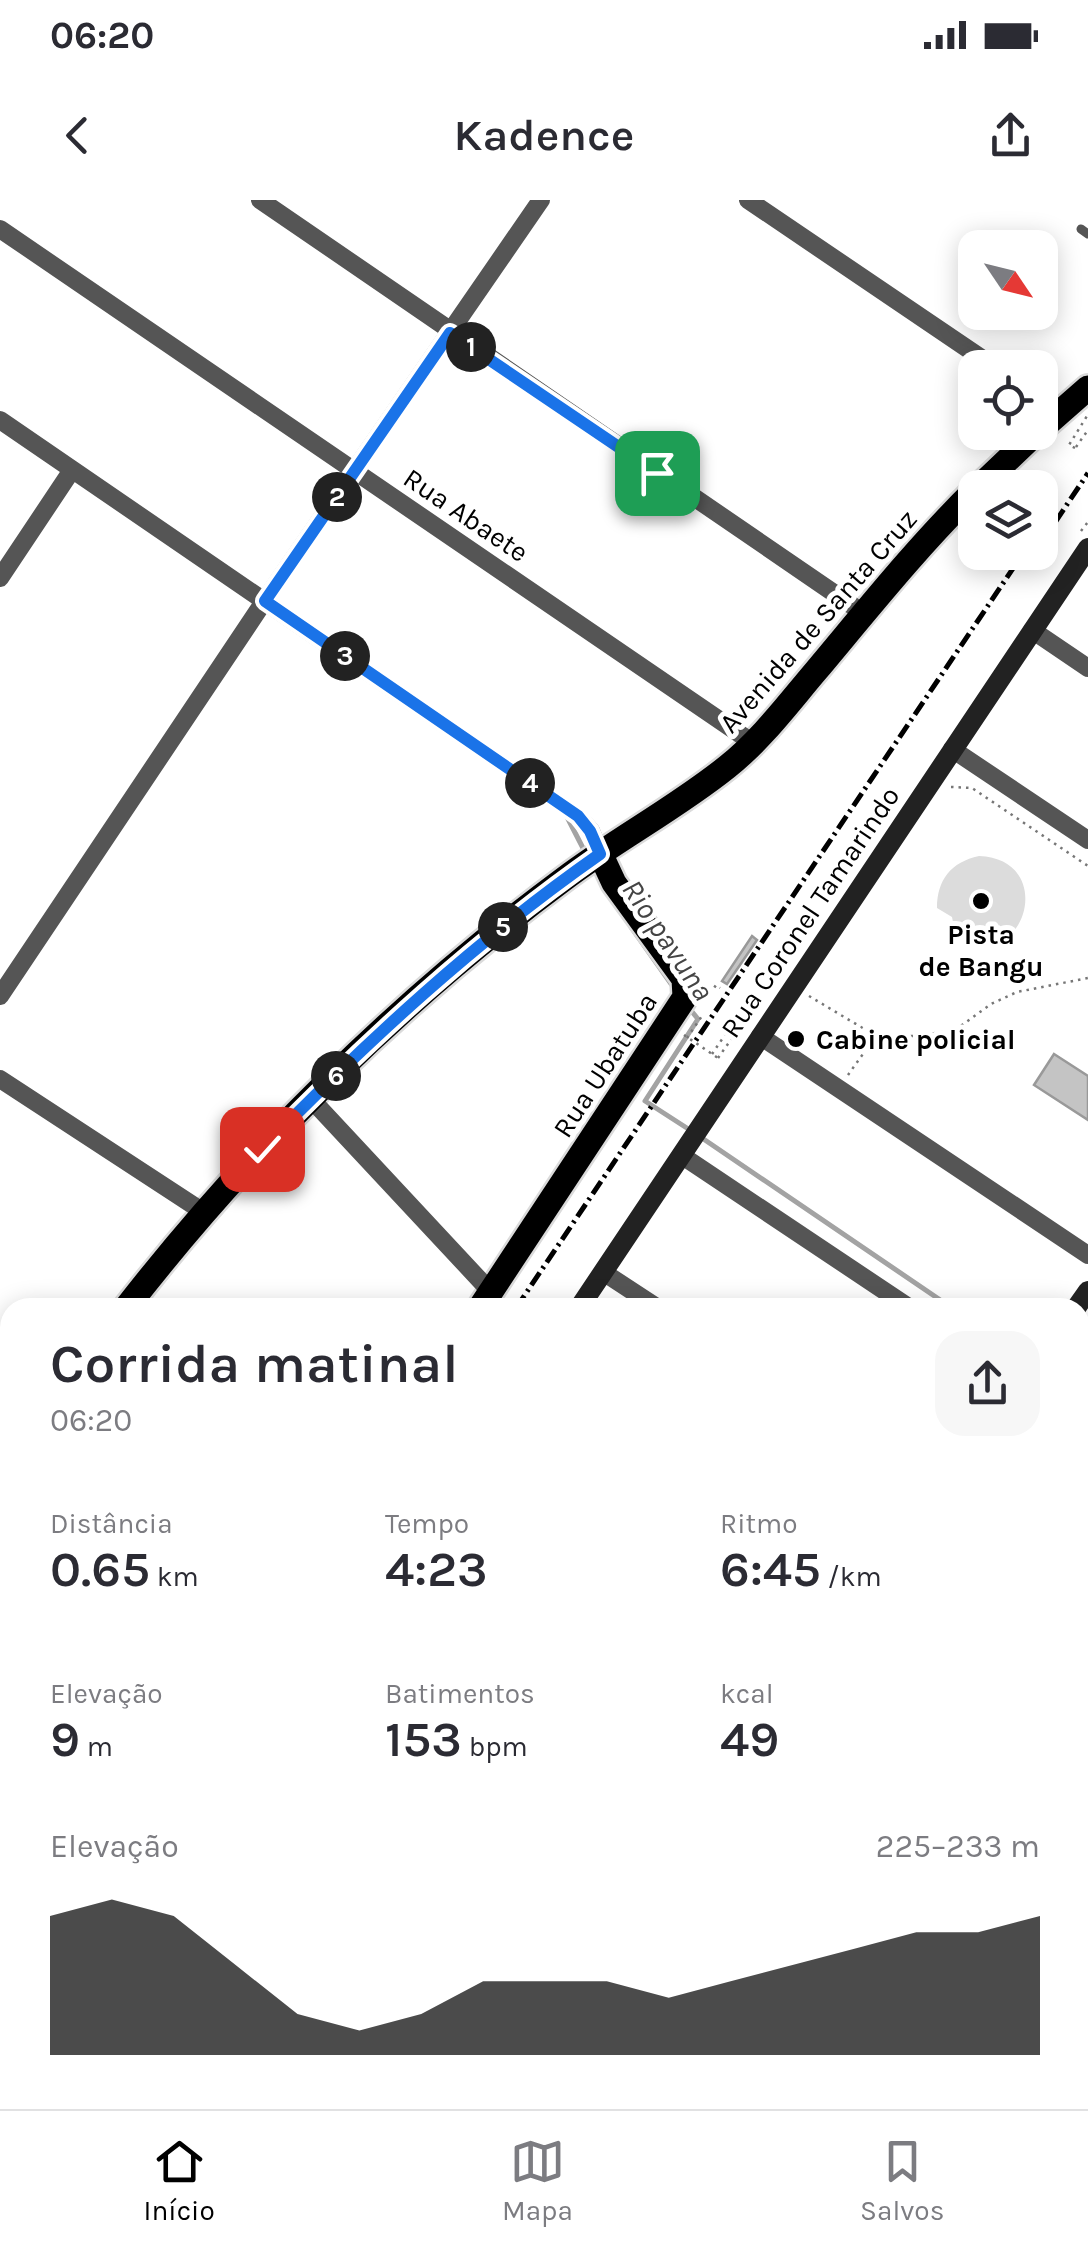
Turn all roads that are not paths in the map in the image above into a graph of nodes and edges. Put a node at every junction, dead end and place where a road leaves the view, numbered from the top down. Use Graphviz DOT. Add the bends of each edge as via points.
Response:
graph roads {
  1 [pos="260,200"];
  2 [pos="541,200"];
  3 [pos="748,200"];
  4 [pos="0,230"];
  5 [pos="450,333"];
  6 [pos="969,350"];
  7 [pos="1088,388"];
  8 [pos="1058,401"];
  9 [pos="0,420"];
  10 [pos="1018,450"];
  11 [pos="997,470"];
  12 [pos="71,472"];
  13 [pos="354,472"];
  14 [pos="958,509"];
  15 [pos="1088,548"];
  16 [pos="0,578"];
  17 [pos="262,605"];
  18 [pos="864,613"];
  19 [pos="1032,630"];
  20 [pos="1088,668"];
  21 [pos="753,744"];
  22 [pos="952,749"];
  23 [pos="1088,840"];
  24 [pos="600,854"];
  25 [pos="0,996"];
  26 [pos="760,1036"];
  27 [pos="0,1079"];
  28 [pos="311,1099"];
  29 [pos="681,1154"];
  30 [pos="204,1213"];
  31 [pos="1088,1255"];
  32 [pos="603,1272"];
  33 [pos="134,1298"];
  34 [pos="484,1298"];
  35 [pos="487,1298"];
  36 [pos="586,1298"];
  37 [pos="643,1298"];
  38 [pos="895,1298"];
  1 -- 5 [label="street"];
  2 -- 5 [label="street"];
  3 -- 6 [label="street"];
  4 -- 13 [label="street, Rua Abaete"];
  5 -- 13 [label="street"];
  5 -- 18 [label="street"];
  7 -- 8 [label="main road, Avenida de Santa Cruz"];
  9 -- 12 [label="street"];
  10 -- 11 [label="main road, Avenida de Santa Cruz"];
  12 -- 16 [label="street"];
  12 -- 17 [label="street"];
  13 -- 17 [label="street"];
  13 -- 21 [label="street, Rua Abaete"];
  14 -- 18 [label="main road, Avenida de Santa Cruz"];
  15 -- 19 [label="main road, Rua Coronel Tamarindo"];
  17 -- 24 [label="street" via="578,816"];
  17 -- 25 [label="street"];
  18 -- 21 [label="main road, Avenida de Santa Cruz"];
  19 -- 20 [label="street"];
  19 -- 22 [label="main road, Rua Coronel Tamarindo"];
  21 -- 24 [label="main road, Avenida de Santa Cruz"];
  22 -- 23 [label="street"];
  22 -- 26 [label="main road, Rua Coronel Tamarindo"];
  24 -- 28 [label="main road, Avenida de Santa Cruz" via="446,973"];
  24 -- 35 [label="main road, Rua Ubatuba" via="684,979 685,997"];
  26 -- 29 [label="main road, Rua Coronel Tamarindo"];
  26 -- 31 [label="street"];
  27 -- 30 [label="street"];
  28 -- 30 [label="main road, Avenida de Santa Cruz"];
  28 -- 34 [label="street"];
  29 -- 32 [label="main road, Rua Coronel Tamarindo"];
  29 -- 38 [label="street"];
  30 -- 33 [label="main road, Avenida de Santa Cruz"];
  32 -- 36 [label="main road, Rua Coronel Tamarindo"];
  32 -- 37 [label="street"];
}
